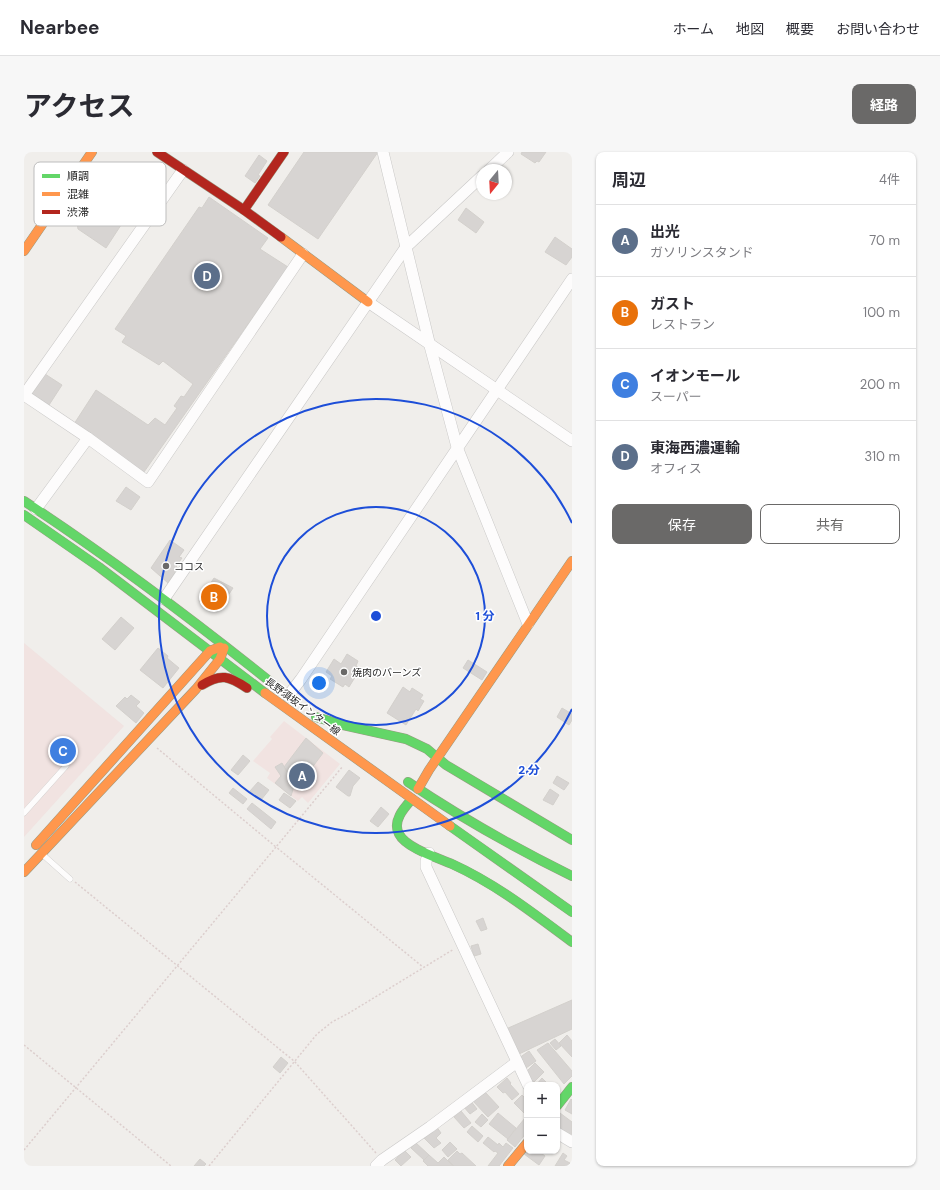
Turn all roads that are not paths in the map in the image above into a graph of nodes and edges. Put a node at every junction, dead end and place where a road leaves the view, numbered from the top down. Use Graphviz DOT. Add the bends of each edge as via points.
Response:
graph roads {
  1 [pos="92,152"];
  2 [pos="157,152"];
  3 [pos="284,152"];
  4 [pos="383,152"];
  5 [pos="508,152"];
  6 [pos="85,162"];
  7 [pos="495,164"];
  8 [pos="183,170"];
  9 [pos="476,182"];
  10 [pos="166,194"];
  11 [pos="244,210"];
  12 [pos="41,226"];
  13 [pos="143,226"];
  14 [pos="406,247"];
  15 [pos="24,251"];
  16 [pos="303,254"];
  17 [pos="572,279"];
  18 [pos="368,302"];
  19 [pos="430,346"];
  20 [pos="497,389"];
  21 [pos="24,395"];
  22 [pos="88,438"];
  23 [pos="572,441"];
  24 [pos="457,447"];
  25 [pos="24,501"];
  26 [pos="36,509"];
  27 [pos="25,519"];
  28 [pos="572,561"];
  29 [pos="164,599"];
  30 [pos="528,624"];
  31 [pos="225,646"];
  32 [pos="210,651"];
  33 [pos="220,659"];
  34 [pos="196,689"];
  35 [pos="291,698"];
  36 [pos="318,730"];
  37 [pos="338,733"];
  38 [pos="439,757"];
  39 [pos="66,766"];
  40 [pos="400,777"];
  41 [pos="418,789"];
  42 [pos="412,799"];
  43 [pos="24,812"];
  44 [pos="572,840"];
  45 [pos="28,853"];
  46 [pos="429,853"];
  47 [pos="41,854"];
  48 [pos="24,872"];
  49 [pos="572,876"];
  50 [pos="70,879"];
  51 [pos="572,912"];
  52 [pos="572,942"];
  53 [pos="517,1062"];
  54 [pos="527,1082"];
  55 [pos="572,1087"];
  56 [pos="560,1102"];
  57 [pos="560,1135"];
  58 [pos="572,1142"];
  59 [pos="524,1147"];
  60 [pos="382,1164"];
  61 [pos="508,1166"];
  1 -- 6 [label="street"];
  2 -- 8 [label="street"];
  3 -- 11 [label="street"];
  4 -- 14 [label="street"];
  5 -- 7 [label="street"];
  8 -- 10 [label="street"];
  8 -- 11 [label="street"];
  9 -- 14 [label="street"];
  11 -- 16 [label="street"];
  12 -- 15 [label="street"];
  13 -- 21 [label="street"];
  14 -- 18 [label="street"];
  14 -- 19 [label="street"];
  16 -- 18 [label="street"];
  16 -- 22 [label="street" via="148,482"];
  17 -- 20 [label="street"];
  18 -- 19 [label="street"];
  18 -- 29 [label="street"];
  19 -- 20 [label="street"];
  19 -- 24 [label="street"];
  20 -- 23 [label="street"];
  20 -- 24 [label="street"];
  21 -- 22 [label="street"];
  22 -- 26 [label="street"];
  24 -- 30 [label="street"];
  24 -- 35 [label="street" via="301,679"];
  25 -- 26 [label="street, 長野須坂インター線"];
  26 -- 29 [label="street, 長野須坂インター線"];
  27 -- 32 [label="street, 長野須坂インター線" via="124,586"];
  28 -- 30 [label="street"];
  29 -- 31 [label="street, 長野須坂インター線"];
  30 -- 38 [label="street"];
  31 -- 32 [label="street"];
  31 -- 33 [label="street"];
  31 -- 35 [label="street, 長野須坂インター線"];
  32 -- 33 [label="street, 長野須坂インター線"];
  32 -- 45 [label="street"];
  33 -- 34 [label="street"];
  33 -- 36 [label="street, 長野須坂インター線"];
  34 -- 36 [label="street" via="219,676 236,680 281,713"];
  34 -- 47 [label="street"];
  36 -- 42 [label="street, 長野須坂インター線"];
  37 -- 38 [label="street, 長野須坂インター線" via="313,715 348,726 403,737"];
  38 -- 41 [label="street"];
  38 -- 44 [label="street" via="446,765"];
  39 -- 43 [label="lane"];
  40 -- 41 [label="street"];
  41 -- 49 [label="street" via="472,823"];
  42 -- 46 [label="street" via="399,816 400,834 409,843"];
  42 -- 51 [label="street, 長野須坂インター線"];
  46 -- 52 [label="street" via="485,880"];
  46 -- 53 [label="street" via="426,867"];
  47 -- 48 [label="street"];
  47 -- 50 [label="lane"];
  53 -- 54 [label="street"];
  53 -- 60 [label="street"];
  55 -- 56 [label="street"];
  57 -- 58 [label="street"];
  59 -- 61 [label="street"];
}
